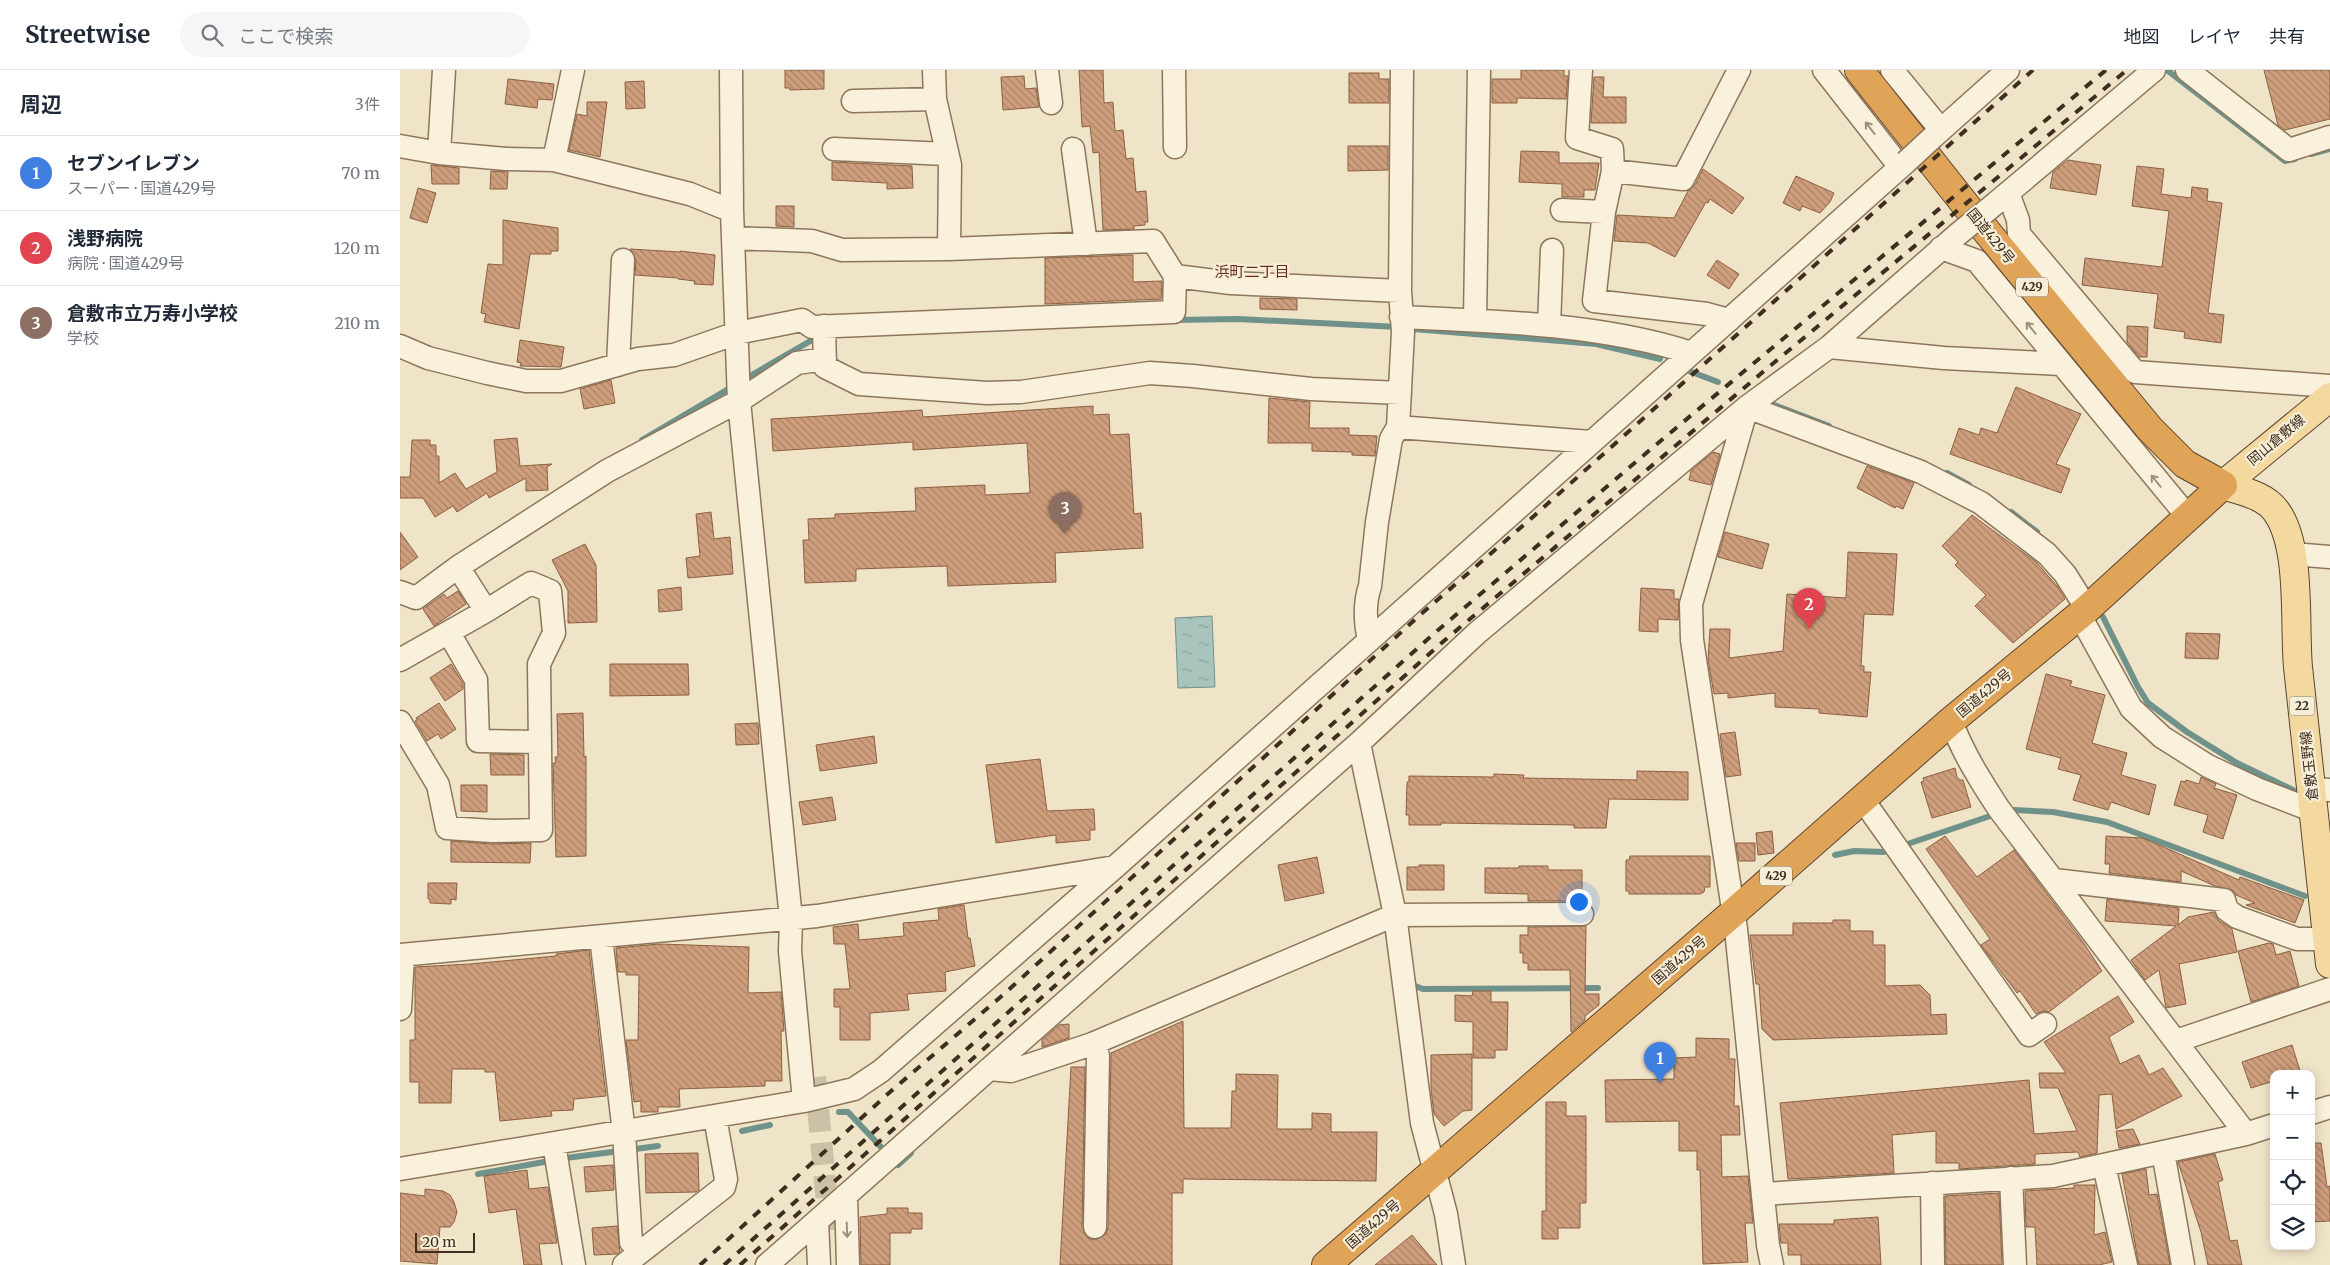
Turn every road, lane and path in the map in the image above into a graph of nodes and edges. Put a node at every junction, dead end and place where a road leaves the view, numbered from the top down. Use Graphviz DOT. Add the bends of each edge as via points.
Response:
graph roads {
  1 [pos="444,70"];
  2 [pos="573,70"];
  3 [pos="731,70"];
  4 [pos="934,70"];
  5 [pos="1047,70"];
  6 [pos="1174,70"];
  7 [pos="1402,70"];
  8 [pos="1479,70"];
  9 [pos="1581,70"];
  10 [pos="1738,70"];
  11 [pos="1824,70"];
  12 [pos="1859,70"];
  13 [pos="1892,70"];
  14 [pos="2008,70"];
  15 [pos="2154,70"];
  16 [pos="2187,70"];
  17 [pos="935,99"];
  18 [pos="853,101"];
  19 [pos="1051,103"];
  20 [pos="1937,134"];
  21 [pos="2330,137"];
  22 [pos="400,146"];
  23 [pos="1175,147"];
  24 [pos="834,149"];
  25 [pos="1073,149"];
  26 [pos="439,153"];
  27 [pos="947,154"];
  28 [pos="554,160"];
  29 [pos="1903,164"];
  30 [pos="1612,170"];
  31 [pos="2002,198"];
  32 [pos="1562,210"];
  33 [pos="732,211"];
  34 [pos="1604,212"];
  35 [pos="733,238"];
  36 [pos="1949,242"];
  37 [pos="1086,244"];
  38 [pos="949,249"];
  39 [pos="1552,250"];
  40 [pos="622,260"];
  41 [pos="1175,276"];
  42 [pos="1400,291"];
  43 [pos="1475,320"];
  44 [pos="1729,320"];
  45 [pos="1402,324"];
  46 [pos="1549,326"];
  47 [pos="737,333"];
  48 [pos="824,339"];
  49 [pos="400,346"];
  50 [pos="1829,347"];
  51 [pos="1691,353"];
  52 [pos="2061,364"];
  53 [pos="618,365"];
  54 [pos="2330,386"];
  55 [pos="739,389"];
  56 [pos="1400,393"];
  57 [pos="2330,397"];
  58 [pos="1748,407"];
  59 [pos="1398,427"];
  60 [pos="1591,442"];
  61 [pos="2223,485"];
  62 [pos="2188,518"];
  63 [pos="2292,554"];
  64 [pos="2330,557"];
  65 [pos="458,568"];
  66 [pos="404,593"];
  67 [pos="486,611"];
  68 [pos="2083,612"];
  69 [pos="449,633"];
  70 [pos="1369,640"];
  71 [pos="400,660"];
  72 [pos="1950,721"];
  73 [pos="400,722"];
  74 [pos="540,742"];
  75 [pos="1359,743"];
  76 [pos="2318,797"];
  77 [pos="1863,800"];
  78 [pos="1115,867"];
  79 [pos="2054,880"];
  80 [pos="1733,913"];
  81 [pos="1582,914"];
  82 [pos="1396,915"];
  83 [pos="796,918"];
  84 [pos="601,937"];
  85 [pos="2329,952"];
  86 [pos="402,955"];
  87 [pos="2330,989"];
  88 [pos="400,1009"];
  89 [pos="2045,1024"];
  90 [pos="2176,1040"];
  91 [pos="1095,1049"];
  92 [pos="989,1069"];
  93 [pos="815,1077"];
  94 [pos="804,1101"];
  95 [pos="2330,1107"];
  96 [pos="2315,1112"];
  97 [pos="715,1117"];
  98 [pos="2270,1126"];
  99 [pos="2246,1134"];
  100 [pos="625,1143"];
  101 [pos="2163,1152"];
  102 [pos="556,1155"];
  103 [pos="2104,1165"];
  104 [pos="400,1169"];
  105 [pos="1435,1171"];
  106 [pos="2011,1178"];
  107 [pos="1932,1183"];
  108 [pos="1763,1194"];
  109 [pos="846,1195"];
  110 [pos="1096,1227"];
  111 [pos="824,1228"];
  112 [pos="631,1242"];
  113 [pos="574,1265"];
  114 [pos="624,1265"];
  115 [pos="767,1265"];
  116 [pos="819,1265"];
  117 [pos="831,1265"];
  118 [pos="848,1265"];
  119 [pos="1326,1265"];
  120 [pos="1454,1265"];
  121 [pos="1772,1265"];
  122 [pos="1933,1265"];
  123 [pos="2014,1265"];
  124 [pos="2126,1265"];
  125 [pos="2183,1265"];
  1 -- 26 [label="street"];
  2 -- 28 [label="street"];
  3 -- 33 [label="street"];
  4 -- 17 [label="street"];
  5 -- 19 [label="street"];
  6 -- 23 [label="street"];
  7 -- 42 [label="street"];
  8 -- 43 [label="street"];
  9 -- 30 [label="street" via="1577,138 1612,149"];
  10 -- 30 [label="street" via="1683,180"];
  29 -- 11 [label="street, one-way"];
  12 -- 61 [label="highway, 国道429号 / 429" via="1983,227 2150,429 2185,464"];
  13 -- 20 [label="street"];
  14 -- 20 [label="street"];
  15 -- 31 [label="street"];
  16 -- 21 [label="street" via="2289,150"];
  17 -- 18 [label="street"];
  17 -- 27 [label="street"];
  20 -- 29 [label="street, bridge"];
  22 -- 26 [label="street"];
  24 -- 27 [label="street"];
  25 -- 37 [label="street"];
  26 -- 28 [label="street"];
  27 -- 38 [label="street" via="950,165"];
  28 -- 33 [label="street" via="690,194"];
  29 -- 44 [label="street"];
  30 -- 34 [label="street"];
  31 -- 36 [label="street, bridge"];
  31 -- 54 [label="street" via="2018,220 2019,234 2135,372"];
  32 -- 34 [label="street"];
  33 -- 35 [label="street"];
  34 -- 44 [label="street" via="1594,301 1707,314"];
  35 -- 38 [label="street" via="812,241 842,250"];
  35 -- 47 [label="street"];
  36 -- 50 [label="street"];
  52 -- 36 [label="street, one-way" via="1977,261"];
  37 -- 38 [label="street"];
  37 -- 41 [label="street" via="1153,241"];
  39 -- 46 [label="street"];
  40 -- 53 [label="street"];
  41 -- 42 [label="street" via="1231,283"];
  41 -- 48 [label="street" via="1174,312"];
  42 -- 45 [label="street"];
  43 -- 45 [label="street"];
  43 -- 46 [label="street"];
  44 -- 51 [label="street"];
  45 -- 56 [label="street"];
  46 -- 51 [label="street" via="1656,342"];
  47 -- 48 [label="street" via="802,320"];
  47 -- 53 [label="street" via="674,355"];
  47 -- 55 [label="street"];
  48 -- 55 [label="street" via="797,362"];
  48 -- 56 [label="street" via="825,366 859,384 987,393 1021,392 1150,374 1311,389"];
  49 -- 53 [label="street" via="428,358 526,381 561,381"];
  50 -- 52 [label="street" via="1944,358"];
  50 -- 58 [label="street"];
  51 -- 60 [label="street"];
  62 -- 52 [label="street, one-way"];
  55 -- 65 [label="street"];
  55 -- 83 [label="street"];
  56 -- 59 [label="street"];
  57 -- 61 [label="main road, 岡山倉敷線"];
  58 -- 68 [label="street" via="1921,472 1982,503 2047,554 2065,574"];
  58 -- 75 [label="street" via="1477,633"];
  58 -- 80 [label="street" via="1691,604 1695,664"];
  59 -- 60 [label="street"];
  59 -- 70 [label="street" via="1391,439 1366,596"];
  60 -- 70 [label="street"];
  61 -- 62 [label="highway, 国道429号 / 429"];
  61 -- 63 [label="main road, 倉敷玉野線 / 22" via="2264,499 2284,526"];
  62 -- 68 [label="highway, 国道429号 / 429"];
  63 -- 64 [label="street"];
  63 -- 76 [label="main road, 倉敷玉野線 / 22" via="2298,665"];
  65 -- 66 [label="street" via="416,598"];
  65 -- 67 [label="street"];
  67 -- 69 [label="street"];
  67 -- 74 [label="street" via="531,583 550,591 554,633 539,664"];
  68 -- 72 [label="highway, 国道429号 / 429"];
  68 -- 76 [label="street" via="2131,708 2162,737 2208,766 2257,789"];
  69 -- 71 [label="street"];
  69 -- 74 [label="street" via="476,680 478,741"];
  70 -- 78 [label="street"];
  72 -- 77 [label="highway, 国道429号 / 429"];
  72 -- 79 [label="street" via="1960,745 2002,813"];
  73 -- 74 [label="street" via="438,785 447,828 541,830"];
  75 -- 82 [label="street"];
  75 -- 92 [label="street"];
  76 -- 85 [label="main road, 倉敷玉野線 / 22"];
  77 -- 80 [label="highway, 国道429号 / 429"];
  77 -- 89 [label="street" via="2029,1035"];
  78 -- 83 [label="street"];
  78 -- 94 [label="street" via="882,1071 854,1088"];
  79 -- 85 [label="street" via="2224,900 2227,910 2237,917"];
  79 -- 90 [label="street"];
  80 -- 105 [label="highway, 国道429号 / 429"];
  80 -- 108 [label="street"];
  81 -- 82 [label="street"];
  82 -- 91 [label="street"];
  82 -- 105 [label="street" via="1422,1123"];
  83 -- 84 [label="street"];
  83 -- 93 [label="street"];
  83 -- 94 [label="street" via="790,951"];
  84 -- 86 [label="street"];
  84 -- 100 [label="street"];
  86 -- 88 [label="street"];
  87 -- 90 [label="street"];
  90 -- 99 [label="street"];
  91 -- 92 [label="street" via="1011,1071"];
  91 -- 110 [label="street"];
  92 -- 109 [label="street"];
  94 -- 97 [label="street"];
  95 -- 96 [label="street"];
  97 -- 100 [label="street"];
  97 -- 114 [label="street" via="726,1178 724,1187"];
  98 -- 99 [label="street"];
  99 -- 101 [label="street"];
  100 -- 102 [label="street"];
  100 -- 112 [label="street"];
  101 -- 103 [label="street"];
  101 -- 125 [label="street"];
  102 -- 104 [label="street"];
  102 -- 113 [label="street"];
  103 -- 106 [label="street" via="2053,1176"];
  103 -- 124 [label="street"];
  105 -- 119 [label="highway, 国道429号 / 429"];
  105 -- 120 [label="street"];
  106 -- 107 [label="street"];
  106 -- 123 [label="street"];
  107 -- 108 [label="street"];
  107 -- 122 [label="street"];
  108 -- 121 [label="street"];
  109 -- 111 [label="street"];
  109 -- 118 [label="street, one-way"];
  111 -- 115 [label="street"];
  111 -- 116 [label="street"];
  111 -- 117 [label="street"];
}
